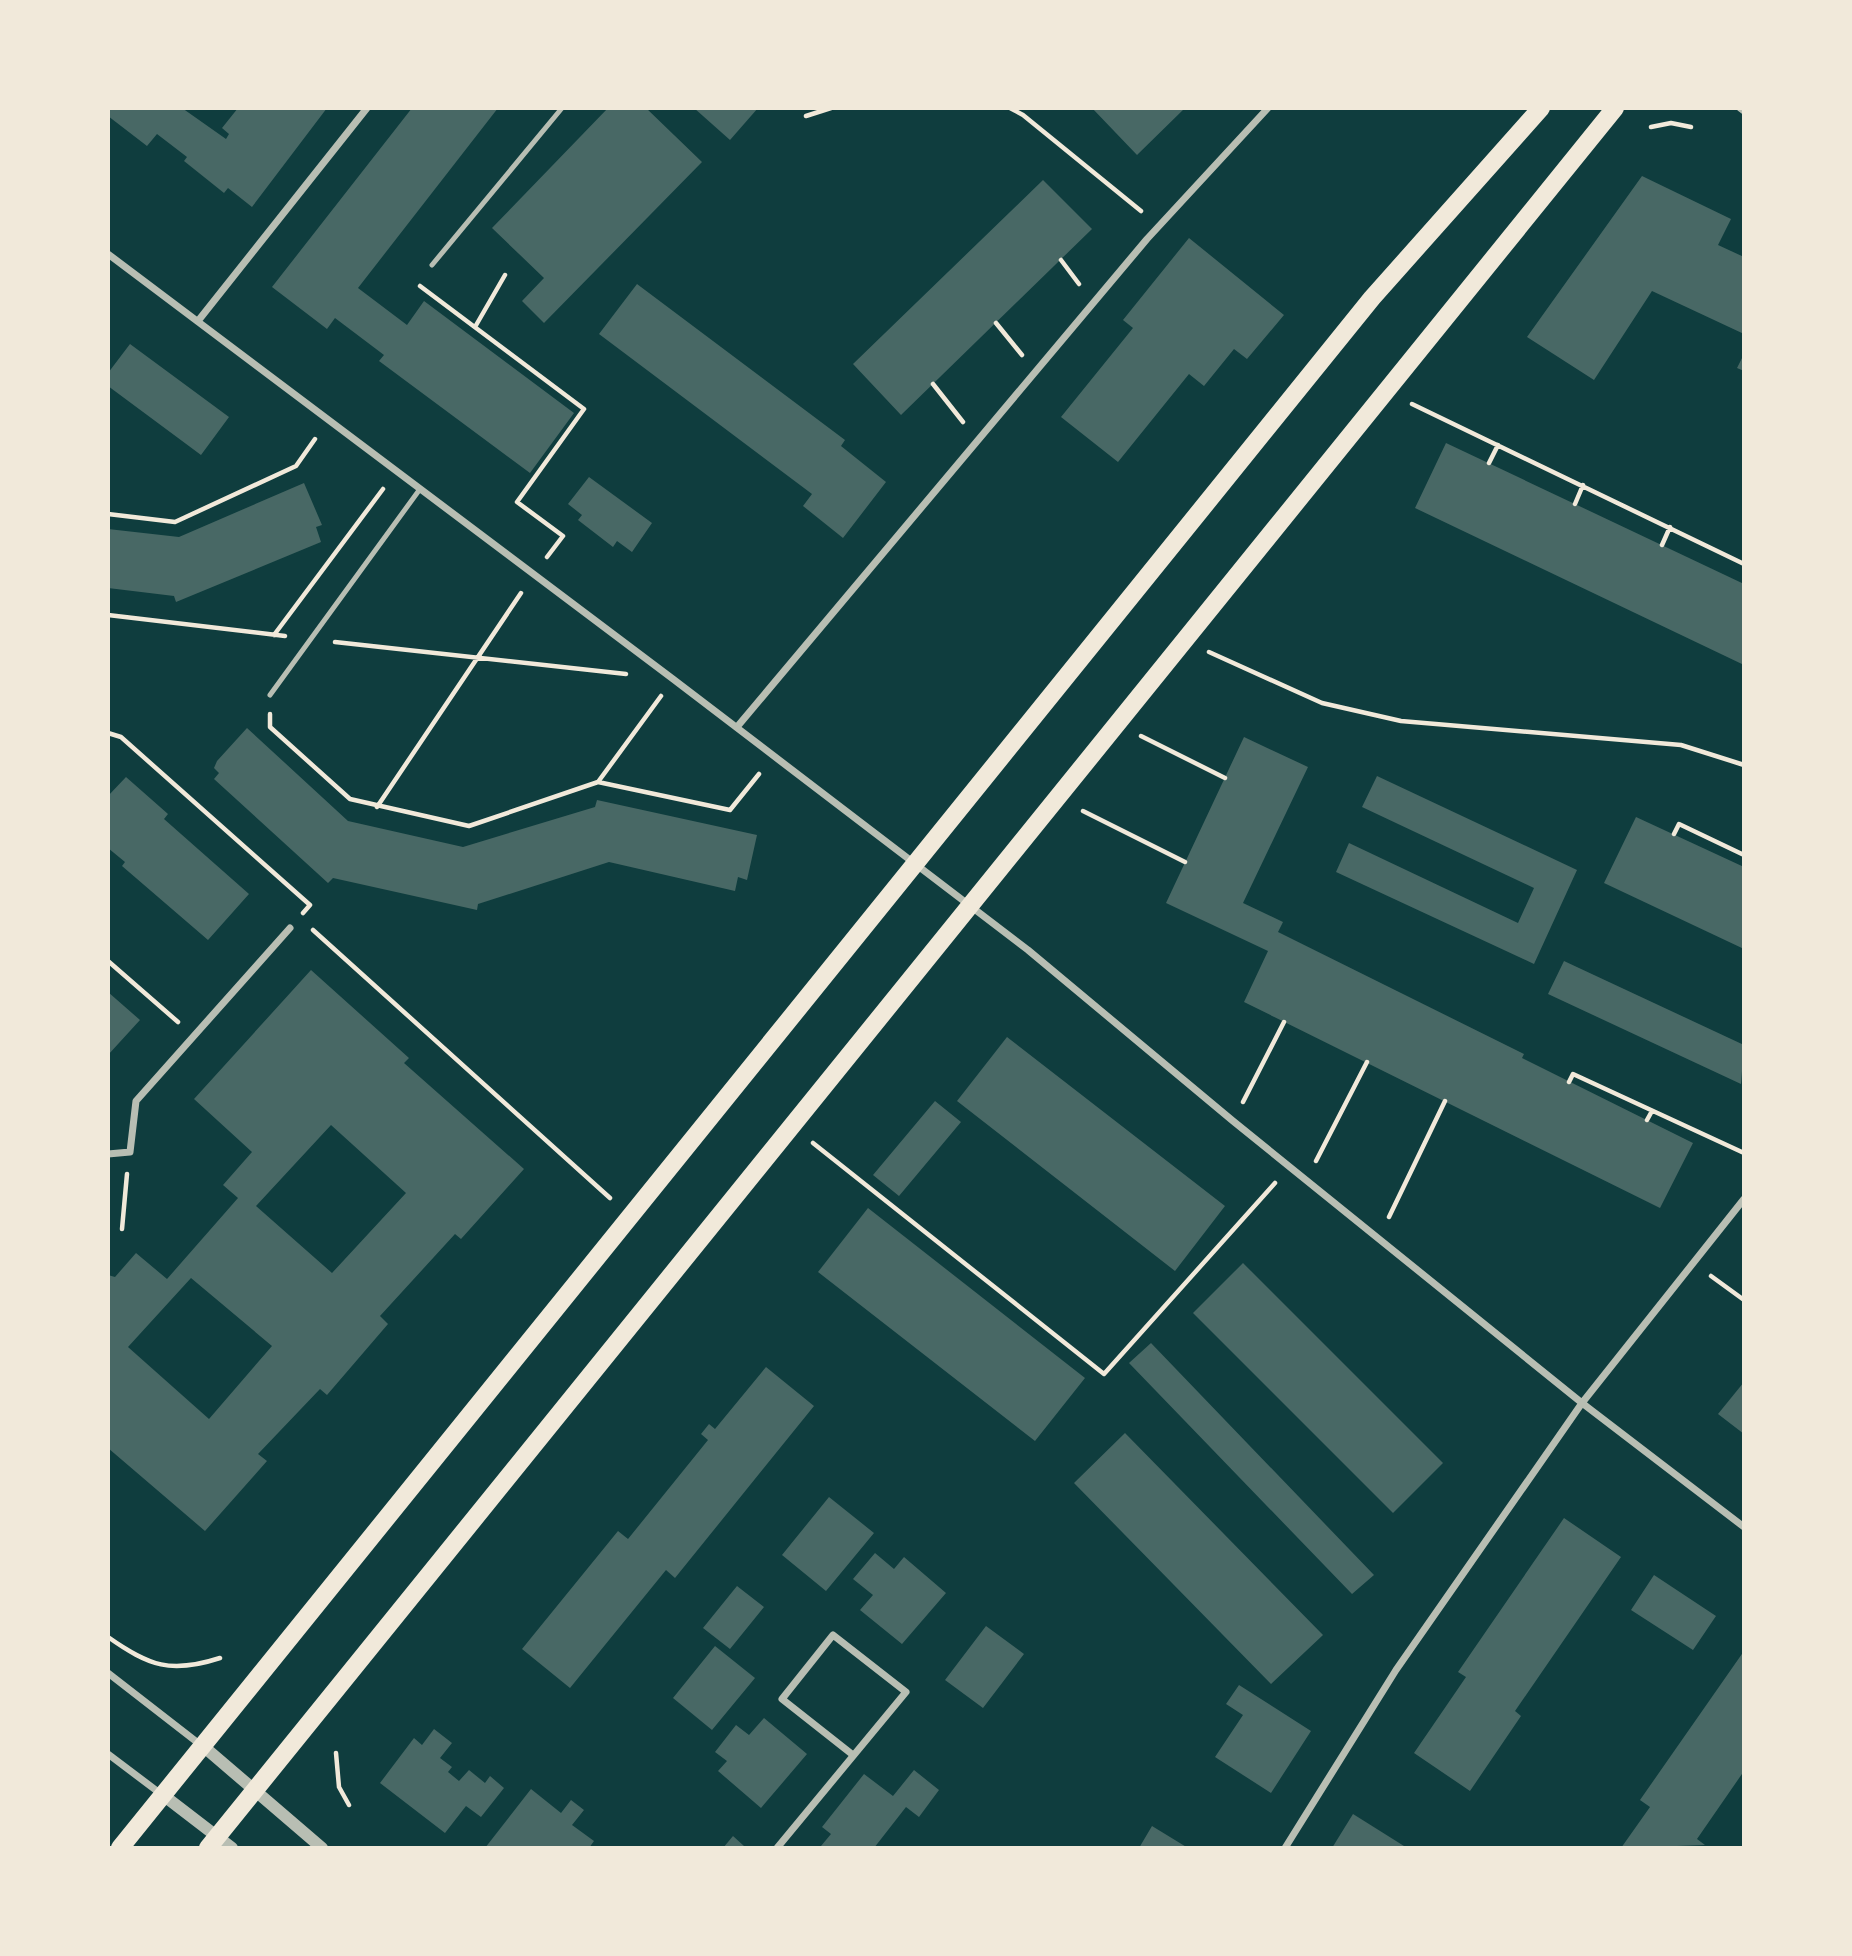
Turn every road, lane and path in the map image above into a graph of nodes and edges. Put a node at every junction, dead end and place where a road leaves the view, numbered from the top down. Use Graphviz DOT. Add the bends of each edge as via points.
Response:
graph roads {
  1 [pos="367,108"];
  2 [pos="562,108"];
  3 [pos="831,108"];
  4 [pos="1010,108"];
  5 [pos="1268,108"];
  6 [pos="1541,108"];
  7 [pos="1615,108"];
  8 [pos="806,116"];
  9 [pos="1651,127"];
  10 [pos="1691,127"];
  11 [pos="1159,226"];
  12 [pos="108,254"];
  13 [pos="1060,260"];
  14 [pos="432,265"];
  15 [pos="505,275"];
  16 [pos="426,291"];
  17 [pos="1093,303"];
  18 [pos="198,321"];
  19 [pos="996,323"];
  20 [pos="475,327"];
  21 [pos="1036,372"];
  22 [pos="933,384"];
  23 [pos="1386,392"];
  24 [pos="328,421"];
  25 [pos="978,440"];
  26 [pos="1498,444"];
  27 [pos="1489,463"];
  28 [pos="396,472"];
  29 [pos="1583,485"];
  30 [pos="420,489"];
  31 [pos="1575,504"];
  32 [pos="108,514"];
  33 [pos="1670,527"];
  34 [pos="1662,545"];
  35 [pos="1744,564"];
  36 [pos="534,575"];
  37 [pos="108,615"];
  38 [pos="274,635"];
  39 [pos="309,639"];
  40 [pos="1184,641"];
  41 [pos="474,658"];
  42 [pos="673,679"];
  43 [pos="270,695"];
  44 [pos="1117,725"];
  45 [pos="737,727"];
  46 [pos="108,733"];
  47 [pos="774,755"];
  48 [pos="1744,765"];
  49 [pos="1225,778"];
  50 [pos="598,782"];
  51 [pos="1058,798"];
  52 [pos="377,807"];
  53 [pos="1674,834"];
  54 [pos="1744,855"];
  55 [pos="1185,862"];
  56 [pos="913,864"];
  57 [pos="971,906"];
  58 [pos="299,918"];
  59 [pos="290,928"];
  60 [pos="108,961"];
  61 [pos="1284,1022"];
  62 [pos="194,1036"];
  63 [pos="1367,1062"];
  64 [pos="1569,1082"];
  65 [pos="1445,1101"];
  66 [pos="1652,1111"];
  67 [pos="1647,1120"];
  68 [pos="1233,1121"];
  69 [pos="792,1126"];
  70 [pos="130,1152"];
  71 [pos="1744,1153"];
  72 [pos="108,1154"];
  73 [pos="1290,1167"];
  74 [pos="1306,1180"];
  75 [pos="1744,1199"];
  76 [pos="629,1215"];
  77 [pos="122,1229"];
  78 [pos="1379,1237"];
  79 [pos="1693,1263"];
  80 [pos="1744,1300"];
  81 [pos="1583,1403"];
  82 [pos="1744,1527"];
  83 [pos="108,1637"];
  84 [pos="220,1658"];
  85 [pos="108,1674"];
  86 [pos="203,1746"];
  87 [pos="336,1753"];
  88 [pos="108,1754"];
  89 [pos="853,1755"];
  90 [pos="254,1790"];
  91 [pos="163,1795"];
  92 [pos="349,1805"];
  93 [pos="213,1842"];
  94 [pos="120,1847"];
  95 [pos="232,1847"];
  96 [pos="322,1847"];
  97 [pos="777,1847"];
  98 [pos="1285,1847"];
  1 -- 18 [label="street"];
  2 -- 14 [label="lane"];
  3 -- 8 [label="path"];
  4 -- 11 [label="path"];
  5 -- 11 [label="street"];
  6 -- 56 [label="main road" via="1373,298"];
  7 -- 23 [label="main road"];
  9 -- 10 [label="path" via="1671,123"];
  11 -- 17 [label="street"];
  12 -- 18 [label="street"];
  13 -- 17 [label="path"];
  15 -- 20 [label="path"];
  16 -- 20 [label="path"];
  17 -- 21 [label="street"];
  18 -- 24 [label="street"];
  19 -- 21 [label="path"];
  20 -- 36 [label="path" via="584,409 517,502 563,536"];
  21 -- 25 [label="street"];
  22 -- 25 [label="path"];
  23 -- 26 [label="path"];
  23 -- 40 [label="main road"];
  24 -- 28 [label="street"];
  24 -- 32 [label="path" via="296,466 175,522"];
  25 -- 45 [label="street"];
  26 -- 27 [label="path"];
  26 -- 29 [label="path"];
  28 -- 30 [label="street"];
  28 -- 38 [label="path"];
  29 -- 31 [label="path"];
  29 -- 33 [label="path"];
  30 -- 36 [label="street"];
  30 -- 39 [label="lane"];
  33 -- 34 [label="path"];
  33 -- 35 [label="path"];
  36 -- 41 [label="path"];
  36 -- 42 [label="street"];
  37 -- 38 [label="path"];
  38 -- 39 [label="path"];
  39 -- 41 [label="path"];
  39 -- 43 [label="lane"];
  40 -- 44 [label="main road"];
  40 -- 48 [label="path" via="1322,702 1401,722 1681,746"];
  41 -- 42 [label="path"];
  41 -- 52 [label="path"];
  42 -- 45 [label="street"];
  42 -- 50 [label="path"];
  43 -- 52 [label="path" via="270,726 350,799"];
  44 -- 49 [label="path"];
  44 -- 51 [label="main road"];
  45 -- 47 [label="street"];
  46 -- 58 [label="path" via="121,737 310,905"];
  47 -- 50 [label="path" via="730,810"];
  47 -- 56 [label="street"];
  50 -- 52 [label="path" via="469,826"];
  51 -- 55 [label="path"];
  51 -- 57 [label="main road"];
  53 -- 54 [label="path" via="1679,824"];
  56 -- 57 [label="street"];
  56 -- 76 [label="main road"];
  57 -- 68 [label="street"];
  57 -- 69 [label="main road"];
  58 -- 59 [label="path"];
  58 -- 76 [label="path"];
  59 -- 62 [label="street"];
  60 -- 62 [label="path"];
  61 -- 68 [label="path"];
  62 -- 70 [label="street" via="136,1101"];
  63 -- 74 [label="path"];
  64 -- 66 [label="path" via="1573,1074"];
  65 -- 78 [label="path"];
  66 -- 67 [label="path"];
  66 -- 71 [label="path"];
  68 -- 73 [label="street"];
  69 -- 73 [label="path" via="1104,1374"];
  69 -- 90 [label="main road"];
  70 -- 72 [label="street"];
  70 -- 77 [label="path"];
  73 -- 74 [label="street"];
  74 -- 78 [label="street"];
  75 -- 79 [label="street"];
  76 -- 86 [label="main road"];
  78 -- 81 [label="street"];
  79 -- 80 [label="path"];
  79 -- 81 [label="street"];
  81 -- 82 [label="street"];
  81 -- 98 [label="street" via="1396,1670"];
  83 -- 84 [label="path" via="160,1667 195,1667"];
  85 -- 86 [label="street"];
  86 -- 90 [label="street"];
  86 -- 91 [label="main road"];
  87 -- 92 [label="path" via="339,1787"];
  88 -- 91 [label="street"];
  89 -- 89 [label="street" via="906,1692 833,1635 782,1699"];
  89 -- 97 [label="street"];
  90 -- 93 [label="main road"];
  90 -- 96 [label="street"];
  91 -- 93 [label="street"];
  91 -- 94 [label="main road"];
  93 -- 95 [label="street"];
}
